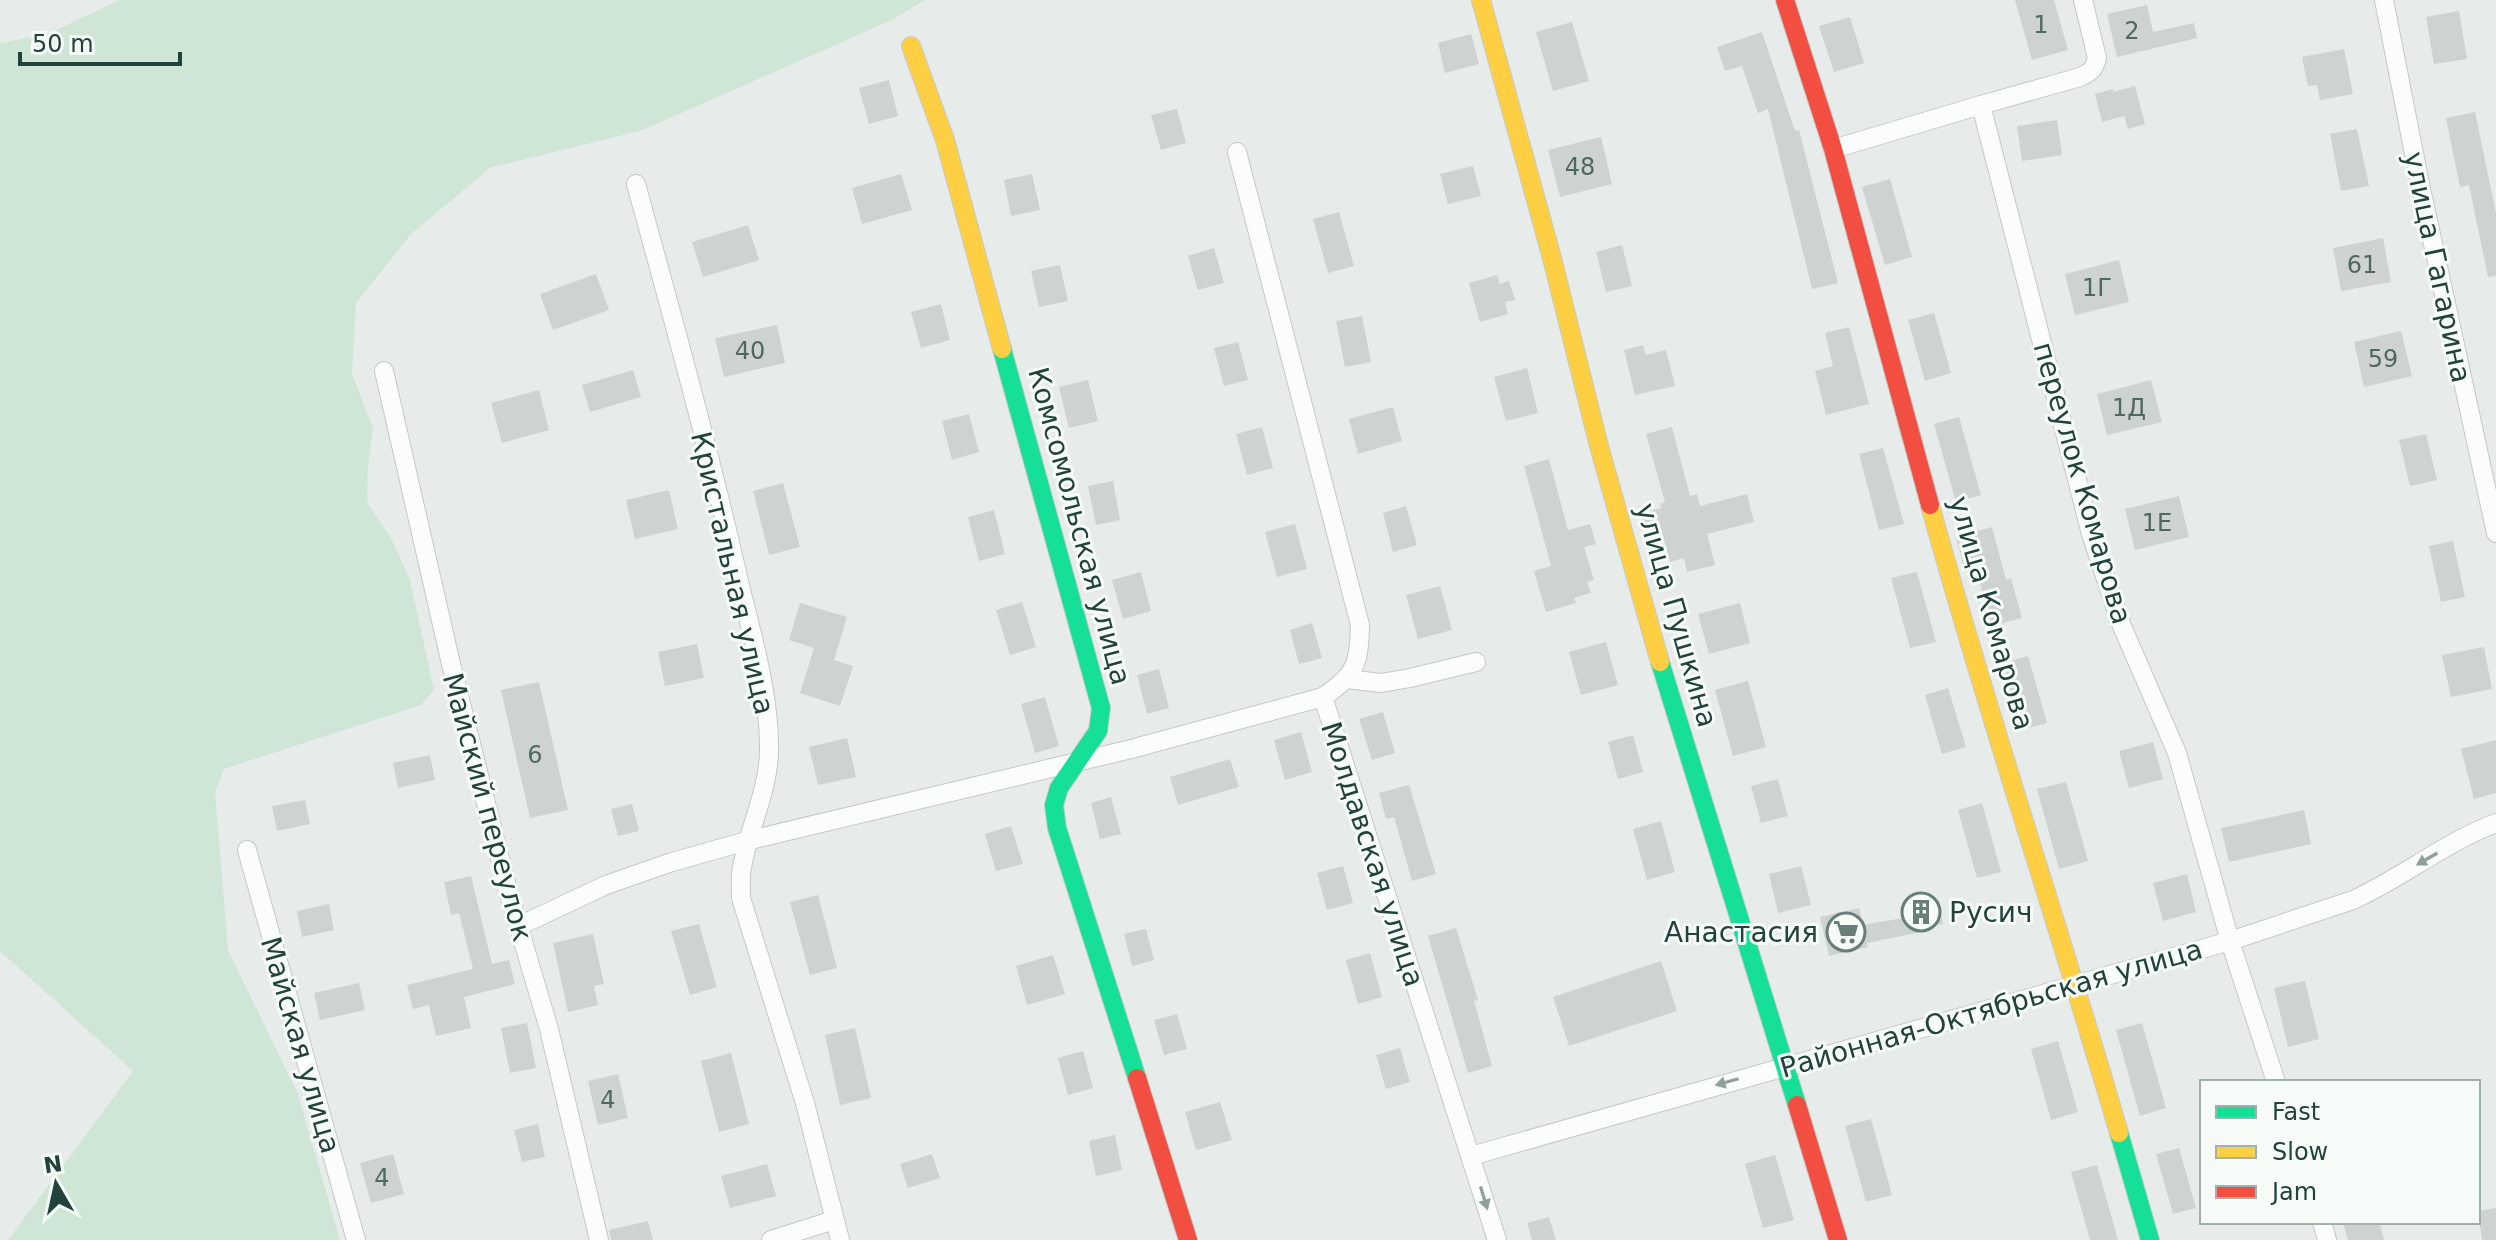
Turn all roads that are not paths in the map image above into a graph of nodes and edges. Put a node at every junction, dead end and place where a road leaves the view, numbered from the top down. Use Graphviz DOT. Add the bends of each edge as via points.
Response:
graph roads {
  1 [pos="1481,0"];
  2 [pos="1785,0"];
  3 [pos="2083,0"];
  4 [pos="2384,0"];
  5 [pos="911,46"];
  6 [pos="1981,105"];
  7 [pos="1833,149"];
  8 [pos="1237,152"];
  9 [pos="636,184"];
  10 [pos="384,371"];
  11 [pos="2496,533"];
  12 [pos="1476,662"];
  13 [pos="1347,679"];
  14 [pos="1323,697"];
  15 [pos="1098,731"];
  16 [pos="1131,749"];
  17 [pos="1079,760"];
  18 [pos="2496,823"];
  19 [pos="750,840"];
  20 [pos="247,850"];
  21 [pos="519,926"];
  22 [pos="2230,941"];
  23 [pos="2076,986"];
  24 [pos="1786,1065"];
  25 [pos="2275,1080"];
  26 [pos="1471,1156"];
  27 [pos="834,1220"];
  28 [pos="356,1240"];
  29 [pos="599,1240"];
  30 [pos="771,1240"];
  31 [pos="840,1240"];
  32 [pos="1188,1240"];
  33 [pos="1497,1240"];
  34 [pos="1838,1240"];
  35 [pos="2150,1240"];
  1 -- 24 [label="street, улица Пушкина" via="1651,628"];
  2 -- 7 [label="street, улица Комарова"];
  3 -- 6 [label="street" via="2097,58 2091,72"];
  4 -- 11 [label="street, улица Гагарина"];
  5 -- 15 [label="street, Комсомольская улица" via="945,140 1097,687"];
  6 -- 7 [label="street"];
  6 -- 22 [label="street, переулок Комарова" via="2091,534 2121,624 2177,753"];
  7 -- 23 [label="street, улица Комарова" via="1960,614"];
  8 -- 13 [label="street, Молдавская улица" via="1360,625 1359,654"];
  9 -- 19 [label="street, Кристальная улица" via="757,660 769,751"];
  10 -- 21 [label="street, Майский переулок" via="451,664"];
  12 -- 13 [label="street" via="1381,683"];
  13 -- 14 [label="street, Молдавская улица"];
  14 -- 16 [label="street"];
  14 -- 26 [label="street, Молдавская улица"];
  15 -- 16 [label="street"];
  15 -- 17 [label="street"];
  16 -- 17 [label="street"];
  17 -- 19 [label="street"];
  17 -- 32 [label="street" via="1059,788 1054,805 1057,828"];
  18 -- 22 [label="street, Районная-Октябрьская улица, one-way" via="2362,896"];
  19 -- 21 [label="street" via="606,885"];
  19 -- 27 [label="street, Кристальная улица" via="741,898 805,1103"];
  20 -- 28 [label="street, Майская улица"];
  21 -- 29 [label="street, Майский переулок"];
  22 -- 23 [label="street, Районная-Октябрьская улица"];
  22 -- 25 [label="street, переулок Комарова"];
  23 -- 24 [label="street, Районная-Октябрьская улица"];
  23 -- 35 [label="street, улица Комарова"];
  24 -- 26 [label="street, Районная-Октябрьская улица, one-way"];
  24 -- 34 [label="street, улица Пушкина"];
  26 -- 33 [label="street, Молдавская улица, one-way"];
  27 -- 30 [label="street"];
  27 -- 31 [label="street, Кристальная улица"];
}
